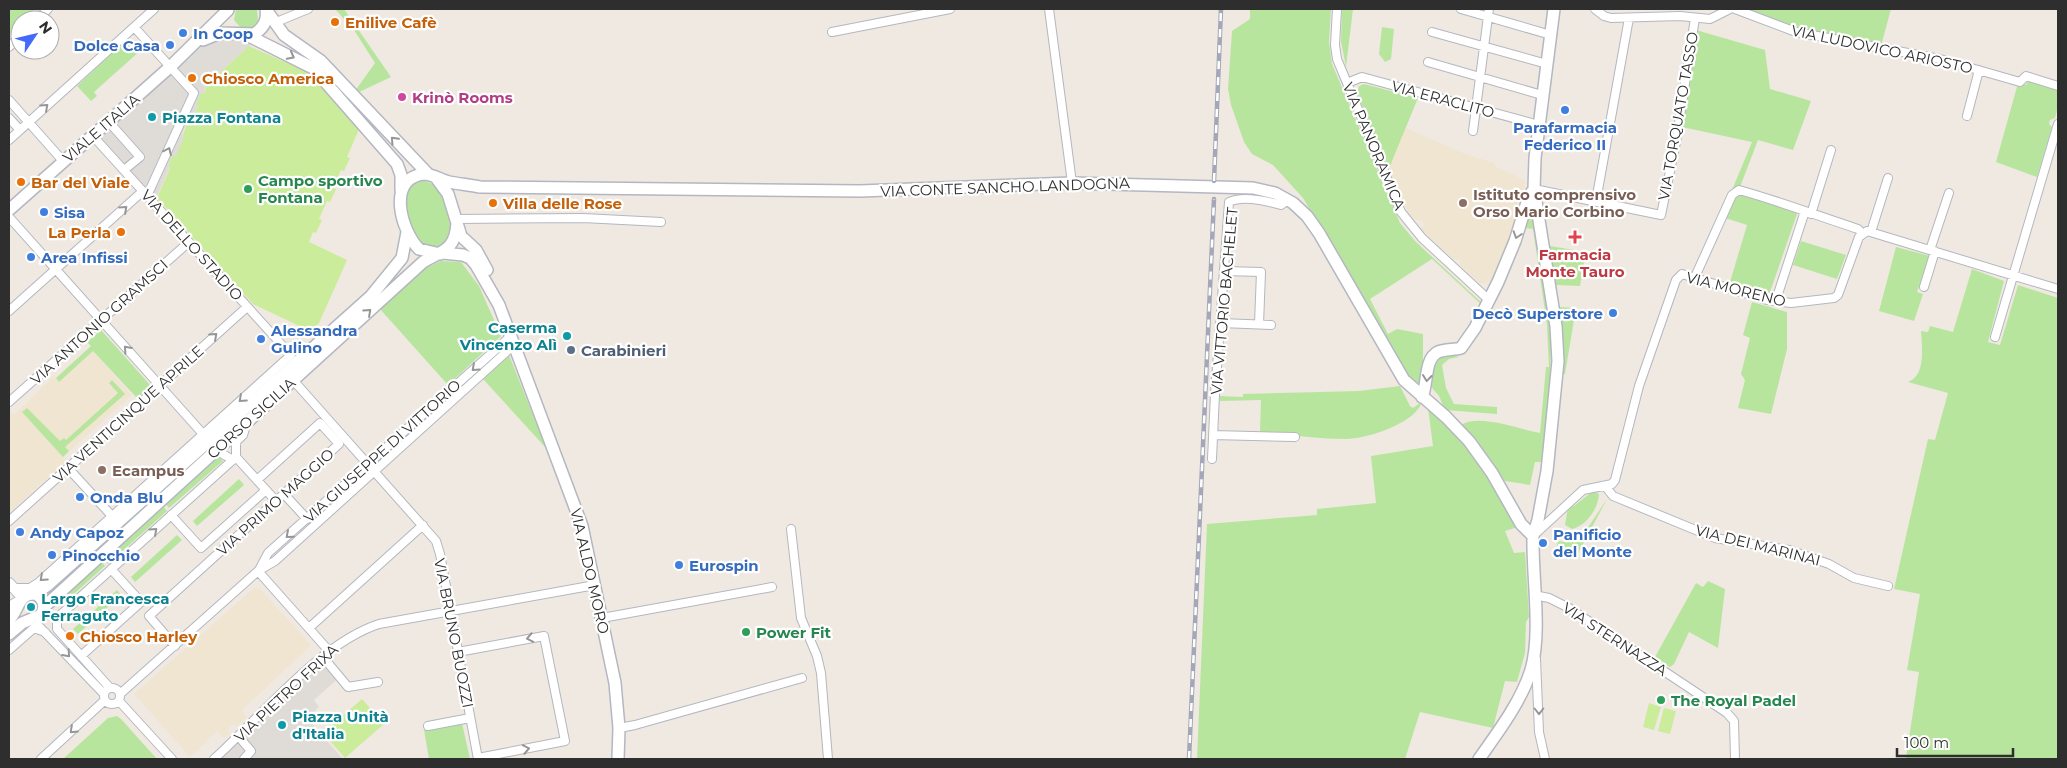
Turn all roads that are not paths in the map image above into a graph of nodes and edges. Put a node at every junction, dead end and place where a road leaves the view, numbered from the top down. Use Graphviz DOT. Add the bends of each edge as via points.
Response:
graph roads {
  1 [pos="154,9"];
  2 [pos="308,9"];
  3 [pos="950,9"];
  4 [pos="1049,9"];
  5 [pos="1337,9"];
  6 [pos="1461,9"];
  7 [pos="1554,9"];
  8 [pos="1595,9"];
  9 [pos="1730,9"];
  10 [pos="1735,9"];
  11 [pos="229,10"];
  12 [pos="266,10"];
  13 [pos="1680,12"];
  14 [pos="1488,13"];
  15 [pos="1629,18"];
  16 [pos="1695,18"];
  17 [pos="274,23"];
  18 [pos="134,26"];
  19 [pos="832,32"];
  20 [pos="1432,32"];
  21 [pos="244,34"];
  22 [pos="1551,35"];
  23 [pos="193,46"];
  24 [pos="1484,47"];
  25 [pos="1428,62"];
  26 [pos="1547,64"];
  27 [pos="170,67"];
  28 [pos="1979,70"];
  29 [pos="1480,77"];
  30 [pos="1347,83"];
  31 [pos="2058,86"];
  32 [pos="1542,95"];
  33 [pos="9,100"];
  34 [pos="1476,107"];
  35 [pos="1967,116"];
  36 [pos="9,118"];
  37 [pos="108,121"];
  38 [pos="28,122"];
  39 [pos="2058,124"];
  40 [pos="1539,125"];
  41 [pos="20,130"];
  42 [pos="1473,131"];
  43 [pos="92,135"];
  44 [pos="9,140"];
  45 [pos="1831,150"];
  46 [pos="63,161"];
  47 [pos="124,170"];
  48 [pos="432,176"];
  49 [pos="1888,178"];
  50 [pos="1072,182"];
  51 [pos="480,187"];
  52 [pos="1534,189"];
  53 [pos="401,190"];
  54 [pos="1949,193"];
  55 [pos="145,194"];
  56 [pos="1288,200"];
  57 [pos="1596,202"];
  58 [pos="452,205"];
  59 [pos="9,210"];
  60 [pos="1808,213"];
  61 [pos="9,217"];
  62 [pos="457,221"];
  63 [pos="660,222"];
  64 [pos="407,232"];
  65 [pos="1871,232"];
  66 [pos="1862,233"];
  67 [pos="189,242"];
  68 [pos="1933,250"];
  69 [pos="441,254"];
  70 [pos="56,269"];
  71 [pos="1224,271"];
  72 [pos="2012,275"];
  73 [pos="1695,278"];
  74 [pos="1498,282"];
  75 [pos="1473,287"];
  76 [pos="1924,288"];
  77 [pos="2058,289"];
  78 [pos="1489,300"];
  79 [pos="1776,300"];
  80 [pos="499,305"];
  81 [pos="247,307"];
  82 [pos="9,311"];
  83 [pos="101,320"];
  84 [pos="1221,323"];
  85 [pos="1259,324"];
  86 [pos="1271,325"];
  87 [pos="1995,337"];
  88 [pos="513,339"];
  89 [pos="266,378"];
  90 [pos="293,380"];
  91 [pos="160,386"];
  92 [pos="262,394"];
  93 [pos="1422,397"];
  94 [pos="9,400"];
  95 [pos="221,418"];
  96 [pos="241,420"];
  97 [pos="203,434"];
  98 [pos="1213,435"];
  99 [pos="1295,437"];
  100 [pos="192,444"];
  101 [pos="216,450"];
  102 [pos="234,458"];
  103 [pos="189,459"];
  104 [pos="1212,459"];
  105 [pos="368,464"];
  106 [pos="68,468"];
  107 [pos="375,471"];
  108 [pos="257,480"];
  109 [pos="1605,486"];
  110 [pos="266,490"];
  111 [pos="284,494"];
  112 [pos="276,501"];
  113 [pos="172,515"];
  114 [pos="112,516"];
  115 [pos="307,519"];
  116 [pos="9,521"];
  117 [pos="1542,521"];
  118 [pos="423,525"];
  119 [pos="791,529"];
  120 [pos="1533,536"];
  121 [pos="111,569"];
  122 [pos="258,572"];
  123 [pos="11,585"];
  124 [pos="595,585"];
  125 [pos="772,586"];
  126 [pos="1888,586"];
  127 [pos="35,594"];
  128 [pos="1534,595"];
  129 [pos="18,602"];
  130 [pos="44,607"];
  131 [pos="450,610"];
  132 [pos="602,618"];
  133 [pos="32,619"];
  134 [pos="9,620"];
  135 [pos="309,628"];
  136 [pos="47,632"];
  137 [pos="9,634"];
  138 [pos="1535,645"];
  139 [pos="175,646"];
  140 [pos="9,650"];
  141 [pos="458,652"];
  142 [pos="326,654"];
  143 [pos="81,656"];
  144 [pos="802,678"];
  145 [pos="378,682"];
  146 [pos="1538,684"];
  147 [pos="1524,685"];
  148 [pos="110,688"];
  149 [pos="104,697"];
  150 [pos="119,697"];
  151 [pos="470,718"];
  152 [pos="428,726"];
  153 [pos="620,728"];
  154 [pos="239,737"];
  155 [pos="45,758"];
  156 [pos="172,759"];
  157 [pos="214,759"];
  158 [pos="244,759"];
  159 [pos="478,759"];
  160 [pos="618,759"];
  161 [pos="828,759"];
  162 [pos="1479,759"];
  163 [pos="1545,759"];
  164 [pos="1736,759"];
  1 -- 18 [label="street"];
  2 -- 17 [label="street"];
  3 -- 19 [label="street"];
  4 -- 50 [label="street"];
  5 -- 30 [label="street, VIA PANORAMICA" via="1335,45"];
  6 -- 14 [label="street"];
  7 -- 22 [label="main road"];
  8 -- 15 [label="street" via="1604,16"];
  9 -- 16 [label="street" via="1710,18"];
  10 -- 28 [label="street, VIA LUDOVICO ARIOSTO" via="1796,32 1940,59"];
  11 -- 21 [label="main road" via="229,22"];
  11 -- 23 [label="main road"];
  12 -- 17 [label="main road"];
  12 -- 21 [label="main road" via="267,18 260,30"];
  13 -- 15 [label="street"];
  13 -- 16 [label="street"];
  14 -- 22 [label="street"];
  14 -- 24 [label="street"];
  15 -- 57 [label="street"];
  16 -- 57 [label="street, VIA TORQUATO TASSO" via="1661,215"];
  48 -- 17 [label="main road, one-way" via="321,61 292,42"];
  18 -- 27 [label="street"];
  38 -- 18 [label="street, one-way"];
  20 -- 24 [label="street"];
  21 -- 23 [label="main road" via="220,33"];
  21 -- 53 [label="main road, one-way" via="313,68 397,164"];
  22 -- 26 [label="main road"];
  23 -- 27 [label="main road, VIALE ITALIA"];
  24 -- 26 [label="street"];
  24 -- 29 [label="street"];
  25 -- 29 [label="street"];
  26 -- 32 [label="main road"];
  27 -- 37 [label="main road, VIALE ITALIA"];
  55 -- 27 [label="street, one-way" via="194,94"];
  28 -- 31 [label="street, VIA LUDOVICO ARIOSTO" via="2020,82 2026,76"];
  28 -- 35 [label="street"];
  29 -- 32 [label="street"];
  29 -- 34 [label="street"];
  30 -- 34 [label="street, VIA ERACLITO" via="1362,77"];
  30 -- 75 [label="street, VIA PANORAMICA" via="1400,212"];
  32 -- 40 [label="main road"];
  33 -- 38 [label="street"];
  34 -- 40 [label="street, VIA ERACLITO"];
  34 -- 42 [label="street"];
  36 -- 41 [label="street"];
  37 -- 43 [label="main road, VIALE ITALIA"];
  37 -- 47 [label="street" via="140,157"];
  38 -- 41 [label="street"];
  38 -- 46 [label="street"];
  39 -- 72 [label="street"];
  40 -- 52 [label="main road"];
  41 -- 44 [label="street"];
  43 -- 46 [label="main road, VIALE ITALIA"];
  43 -- 47 [label="street, VIA DELLO STADIO"];
  45 -- 60 [label="street"];
  46 -- 59 [label="main road, VIALE ITALIA"];
  47 -- 55 [label="street, VIA DELLO STADIO"];
  48 -- 51 [label="main road"];
  48 -- 53 [label="main road" via="410,179"];
  48 -- 58 [label="main road" via="445,188"];
  49 -- 65 [label="street"];
  50 -- 51 [label="main road, VIA CONTE SANCHO LANDOGNA" via="860,191"];
  50 -- 56 [label="main road, VIA CONTE SANCHO LANDOGNA" via="1253,188"];
  51 -- 58 [label="main road" via="463,190"];
  52 -- 57 [label="street"];
  52 -- 74 [label="main road, one-way"];
  52 -- 117 [label="main road" via="1556,326 1558,361"];
  53 -- 64 [label="main road"];
  54 -- 68 [label="street"];
  55 -- 67 [label="street, VIA DELLO STADIO"];
  70 -- 55 [label="street, one-way"];
  56 -- 71 [label="street, VIA VITTORIO BACHELET" via="1281,205 1262,201 1229,202"];
  56 -- 93 [label="main road, VIA CONTE SANCHO LANDOGNA" via="1308,216 1320,233 1404,380"];
  58 -- 62 [label="main road"];
  60 -- 66 [label="street" via="1858,228"];
  60 -- 73 [label="street" via="1783,202 1739,190 1735,192"];
  60 -- 79 [label="street"];
  61 -- 70 [label="street"];
  62 -- 63 [label="street" via="583,218"];
  62 -- 69 [label="main road" via="455,238"];
  62 -- 80 [label="main road" via="461,236 476,250 494,284"];
  64 -- 69 [label="main road" via="419,249"];
  64 -- 92 [label="main road, CORSO SICILIA" via="402,258 382,285"];
  65 -- 66 [label="street"];
  65 -- 68 [label="street"];
  66 -- 79 [label="street, VIA MORENO" via="1838,295 1791,303"];
  67 -- 81 [label="street, VIA DELLO STADIO"];
  67 -- 83 [label="street, VIA ANTONIO GRAMSCI"];
  68 -- 72 [label="street"];
  68 -- 76 [label="street"];
  69 -- 80 [label="main road" via="463,254 470,258"];
  90 -- 69 [label="main road, CORSO SICILIA, one-way" via="423,262"];
  70 -- 82 [label="street"];
  70 -- 83 [label="street"];
  71 -- 84 [label="street, VIA VITTORIO BACHELET"];
  71 -- 85 [label="street" via="1261,272"];
  72 -- 77 [label="street"];
  72 -- 87 [label="street"];
  73 -- 79 [label="street, VIA MORENO"];
  73 -- 109 [label="street, VIA MORENO" via="1682,274 1676,280 1639,386 1615,480"];
  74 -- 75 [label="street" via="1486,288"];
  74 -- 78 [label="main road"];
  75 -- 78 [label="street, VIA PANORAMICA"];
  78 -- 93 [label="main road, one-way" via="1476,328 1461,348 1438,352 1429,361"];
  80 -- 88 [label="main road, VIA ALDO MORO"];
  81 -- 89 [label="street, VIA DELLO STADIO" via="291,355"];
  91 -- 81 [label="street, VIA VENTICINQUE APRILE, one-way"];
  91 -- 83 [label="street, one-way"];
  83 -- 94 [label="street, VIA ANTONIO GRAMSCI"];
  84 -- 85 [label="street"];
  84 -- 98 [label="street, VIA VITTORIO BACHELET"];
  85 -- 86 [label="street"];
  88 -- 105 [label="street, VIA GIUSEPPE DI VITTORIO, one-way"];
  88 -- 107 [label="street, VIA GIUSEPPE DI VITTORIO"];
  88 -- 124 [label="main road, VIA ALDO MORO" via="582,526"];
  89 -- 92 [label="street"];
  89 -- 95 [label="street, one-way"];
  90 -- 96 [label="main road, CORSO SICILIA"];
  90 -- 105 [label="street, VIA BRUNO BUOZZI"];
  91 -- 97 [label="street"];
  91 -- 106 [label="street, VIA VENTICINQUE APRILE"];
  92 -- 96 [label="main road, CORSO SICILIA"];
  93 -- 120 [label="main road, VIA CONTE SANCHO LANDOGNA" via="1469,441 1492,473 1521,524"];
  95 -- 96 [label="street"];
  95 -- 97 [label="street"];
  96 -- 101 [label="main road, CORSO SICILIA"];
  96 -- 102 [label="street" via="243,435 236,442"];
  96 -- 103 [label="main road, CORSO SICILIA"];
  97 -- 100 [label="street"];
  98 -- 99 [label="street"];
  98 -- 104 [label="street, VIA VITTORIO BACHELET"];
  100 -- 103 [label="street"];
  100 -- 114 [label="street"];
  101 -- 102 [label="street"];
  101 -- 130 [label="main road, CORSO SICILIA"];
  102 -- 108 [label="street"];
  102 -- 113 [label="street"];
  103 -- 127 [label="main road, CORSO SICILIA"];
  105 -- 107 [label="street, VIA BRUNO BUOZZI"];
  105 -- 115 [label="street, VIA GIUSEPPE DI VITTORIO"];
  106 -- 114 [label="street"];
  106 -- 116 [label="street, VIA VENTICINQUE APRILE"];
  107 -- 118 [label="street, VIA BRUNO BUOZZI"];
  107 -- 122 [label="street, VIA GIUSEPPE DI VITTORIO" via="275,561"];
  108 -- 110 [label="street"];
  108 -- 111 [label="street, VIA PRIMO MAGGIO" via="320,423 339,444"];
  109 -- 117 [label="street" via="1583,490"];
  109 -- 126 [label="street, VIA DEI MARINAI" via="1613,496 1715,538 1789,550 1829,564 1854,578"];
  110 -- 112 [label="street"];
  110 -- 113 [label="street, VIA PRIMO MAGGIO" via="201,548"];
  111 -- 112 [label="street, VIA PRIMO MAGGIO"];
  111 -- 115 [label="street"];
  112 -- 139 [label="street, VIA PRIMO MAGGIO" via="149,616"];
  121 -- 113 [label="street, one-way"];
  114 -- 123 [label="street, one-way" via="38,583 30,588"];
  115 -- 122 [label="street, VIA GIUSEPPE DI VITTORIO, one-way" via="268,553"];
  117 -- 120 [label="main road"];
  118 -- 131 [label="street, VIA BRUNO BUOZZI" via="436,541"];
  118 -- 135 [label="street"];
  119 -- 161 [label="street" via="801,618 821,673"];
  120 -- 128 [label="main road"];
  121 -- 143 [label="street" via="55,623"];
  121 -- 143 [label="street" via="140,602"];
  122 -- 135 [label="street"];
  122 -- 139 [label="street, VIA GIUSEPPE DI VITTORIO"];
  123 -- 129 [label="street"];
  124 -- 131 [label="street, VIA PIETRO FRIXA"];
  124 -- 132 [label="main road, VIA ALDO MORO"];
  125 -- 132 [label="street"];
  127 -- 129 [label="main road"];
  127 -- 130 [label="main road" via="42,599"];
  128 -- 138 [label="main road"];
  128 -- 164 [label="street, VIA STERNAZZA" via="1569,608 1727,713 1734,721"];
  129 -- 133 [label="main road" via="22,615"];
  129 -- 134 [label="main road"];
  130 -- 133 [label="main road" via="40,616"];
  131 -- 141 [label="street, VIA BRUNO BUOZZI"];
  131 -- 142 [label="street, VIA PIETRO FRIXA" via="360,630"];
  132 -- 153 [label="main road, VIA ALDO MORO"];
  133 -- 136 [label="street"];
  133 -- 137 [label="main road"];
  135 -- 142 [label="street"];
  136 -- 140 [label="street" via="34,628"];
  136 -- 149 [label="street, one-way"];
  138 -- 146 [label="street"];
  138 -- 147 [label="main road" via="1531,669"];
  139 -- 150 [label="street, VIA GIUSEPPE DI VITTORIO"];
  141 -- 151 [label="street, VIA BRUNO BUOZZI"];
  159 -- 141 [label="street, one-way" via="565,742 544,636"];
  142 -- 145 [label="street" via="348,687"];
  142 -- 154 [label="street, VIA PIETRO FRIXA"];
  143 -- 148 [label="street"];
  144 -- 153 [label="street"];
  146 -- 147 [label="street"];
  146 -- 163 [label="street, one-way" via="1539,732"];
  147 -- 162 [label="main road"];
  148 -- 149 [label="street"];
  148 -- 150 [label="street" via="115,689"];
  149 -- 150 [label="street" via="113,704"];
  149 -- 155 [label="street, one-way"];
  150 -- 156 [label="street"];
  151 -- 152 [label="street"];
  151 -- 159 [label="street, VIA BRUNO BUOZZI"];
  153 -- 160 [label="main road, VIA ALDO MORO"];
  154 -- 157 [label="street, VIA PIETRO FRIXA"];
  154 -- 158 [label="street" via="251,751"];
}
